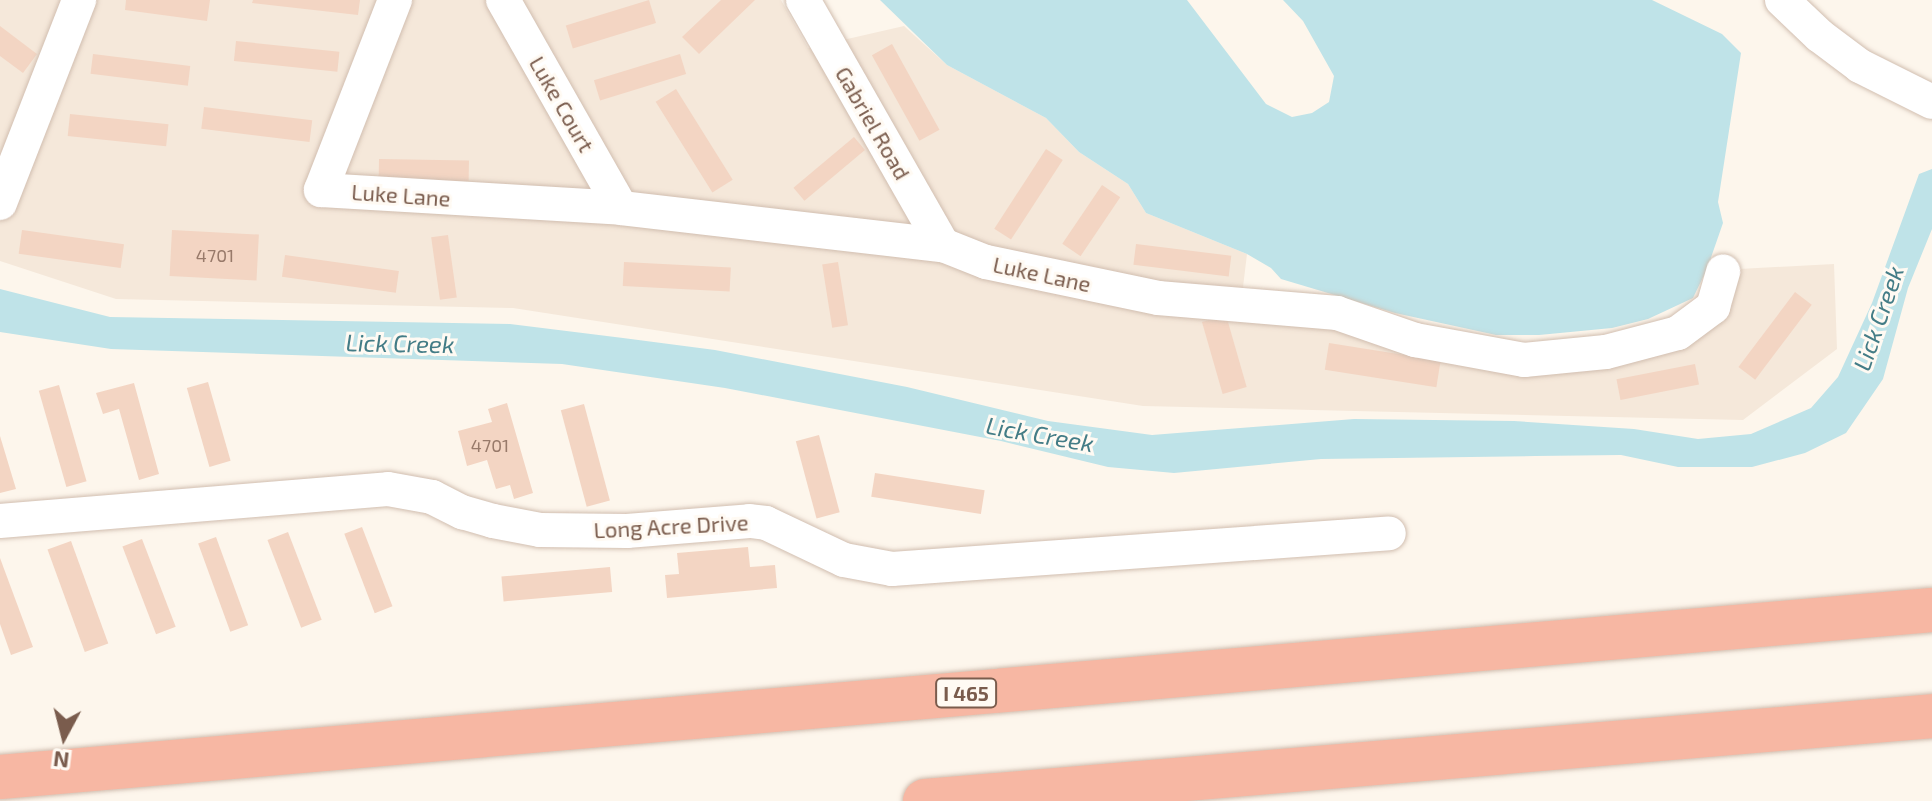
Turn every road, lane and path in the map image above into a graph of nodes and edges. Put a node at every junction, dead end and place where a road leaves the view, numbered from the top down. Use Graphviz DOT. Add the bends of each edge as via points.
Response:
graph roads {
  1 [pos="79,0"];
  2 [pos="395,0"];
  3 [pos="503,0"];
  4 [pos="803,0"];
  5 [pos="1782,0"];
  6 [pos="1932,102"];
  7 [pos="0,203"];
  8 [pos="621,208"];
  9 [pos="943,245"];
  10 [pos="1723,271"];
  11 [pos="0,521"];
  12 [pos="1389,533"];
  13 [pos="1932,610"];
  14 [pos="1932,716"];
  15 [pos="0,777"];
  16 [pos="925,801"];
  1 -- 7 [label="street"];
  2 -- 8 [label="street, Luke Lane" via="321,190"];
  3 -- 8 [label="street, Luke Court"];
  4 -- 9 [label="street, Gabriel Road"];
  5 -- 6 [label="street" via="1860,66"];
  8 -- 9 [label="street, Luke Lane"];
  9 -- 10 [label="street, Luke Lane" via="986,262 1158,298 1337,313 1415,340 1524,360 1606,352 1678,333 1713,307"];
  11 -- 12 [label="street, Long Acre Drive" via="388,489 540,530 766,523 844,560 912,569"];
  13 -- 15 [label="highway, I 465"];
  14 -- 16 [label="highway"];
}
